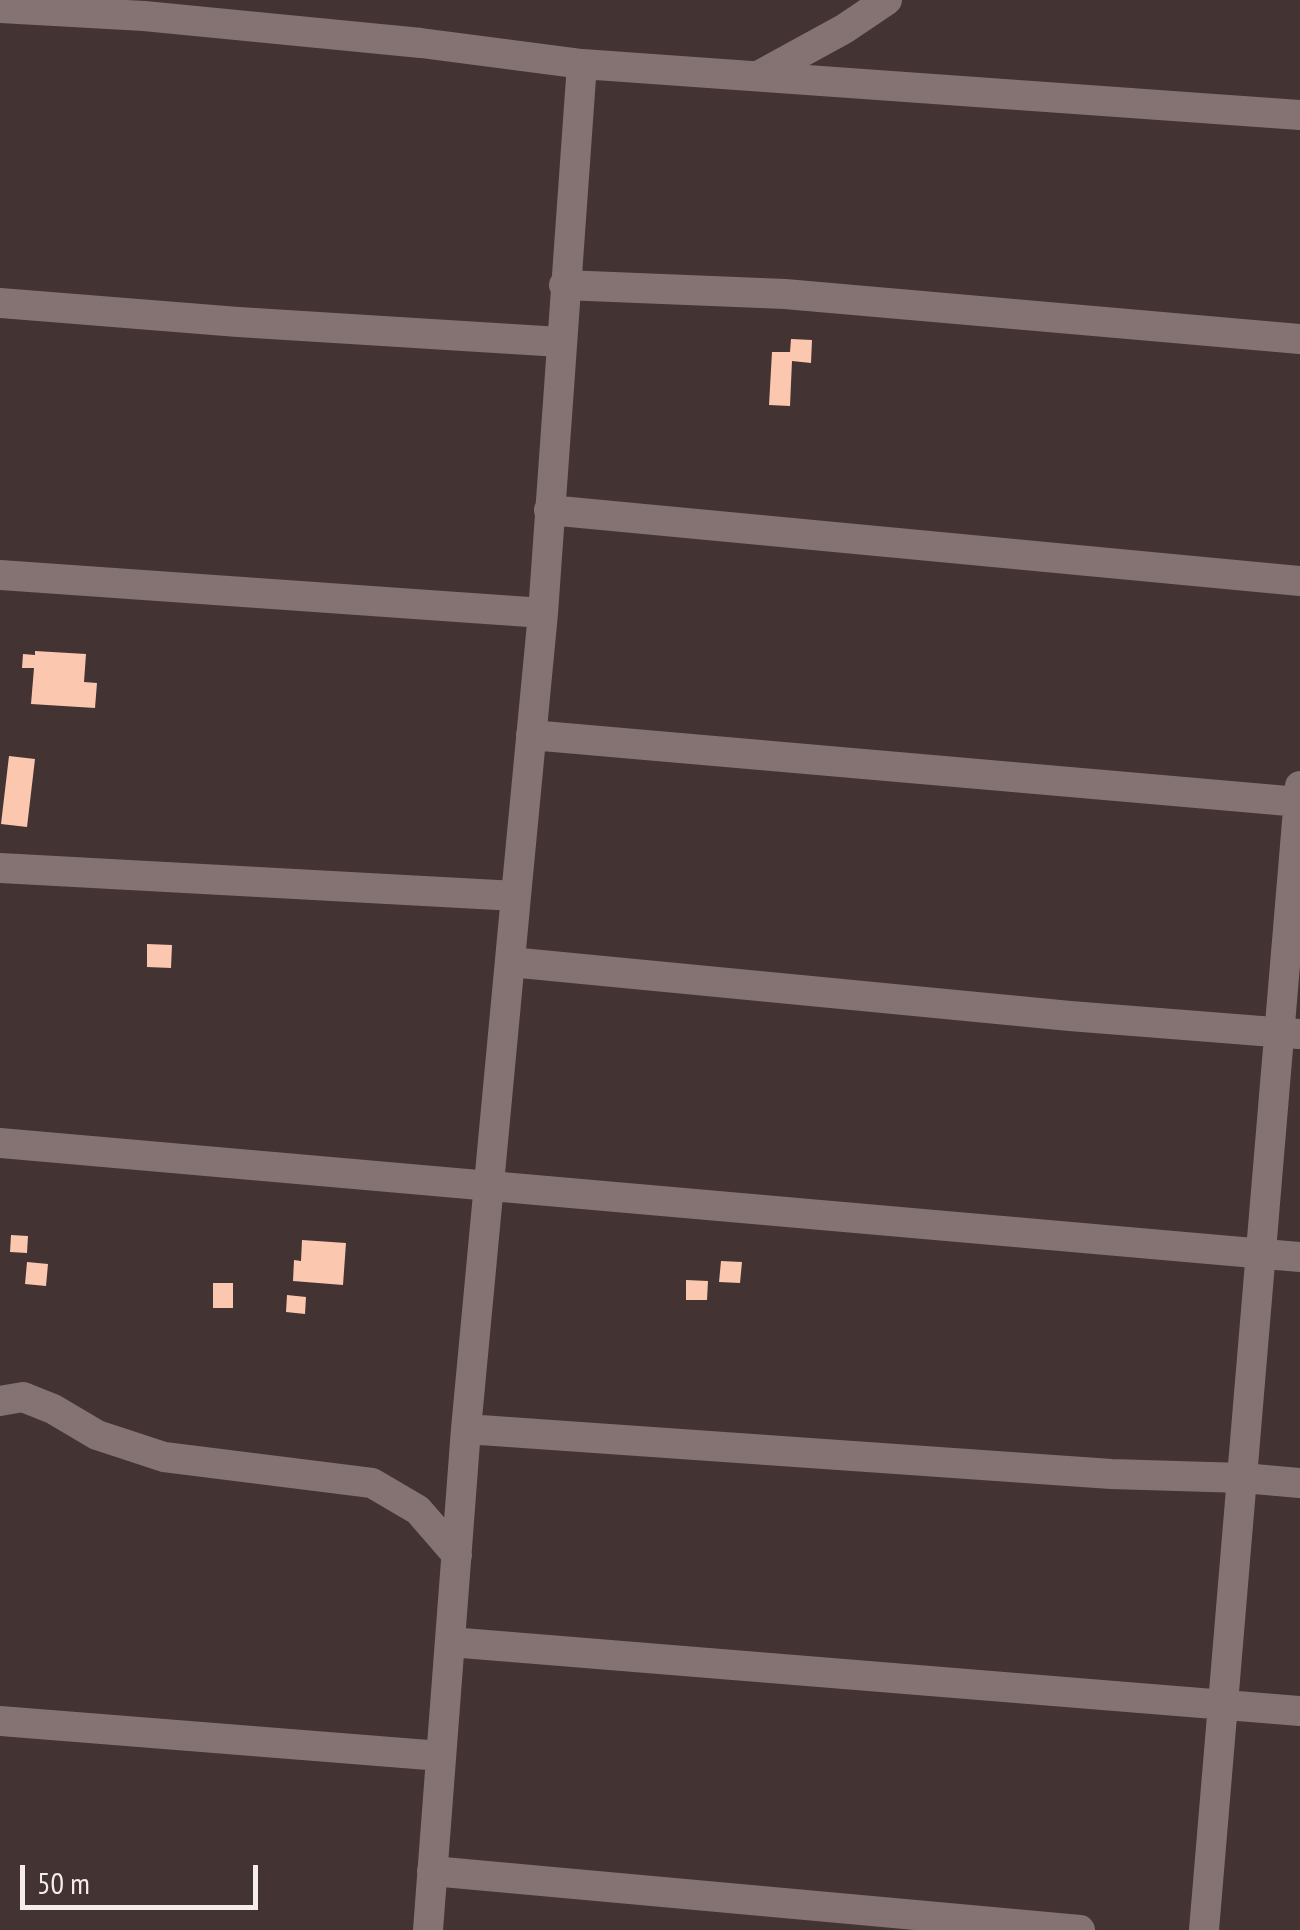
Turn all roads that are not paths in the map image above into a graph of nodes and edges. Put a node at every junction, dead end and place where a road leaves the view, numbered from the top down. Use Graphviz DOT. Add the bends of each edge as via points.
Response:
graph roads {
  1 [pos="886,0"];
  2 [pos="0,8"];
  3 [pos="582,64"];
  4 [pos="760,75"];
  5 [pos="1300,115"];
  6 [pos="564,285"];
  7 [pos="0,303"];
  8 [pos="1300,339"];
  9 [pos="560,342"];
  10 [pos="549,510"];
  11 [pos="0,576"];
  12 [pos="1300,581"];
  13 [pos="543,613"];
  14 [pos="532,735"];
  15 [pos="1300,786"];
  16 [pos="1299,802"];
  17 [pos="0,868"];
  18 [pos="516,896"];
  19 [pos="510,962"];
  20 [pos="1290,1033"];
  21 [pos="0,1143"];
  22 [pos="489,1184"];
  23 [pos="1262,1254"];
  24 [pos="1300,1257"];
  25 [pos="0,1400"];
  26 [pos="466,1429"];
  27 [pos="1243,1478"];
  28 [pos="1300,1483"];
  29 [pos="456,1556"];
  30 [pos="450,1642"];
  31 [pos="1224,1704"];
  32 [pos="1300,1711"];
  33 [pos="0,1720"];
  34 [pos="441,1756"];
  35 [pos="432,1871"];
  36 [pos="428,1930"];
  37 [pos="1080,1930"];
  38 [pos="1204,1930"];
  1 -- 4 [label="street"];
  2 -- 3 [label="street" via="163,18"];
  3 -- 4 [label="street"];
  3 -- 6 [label="street"];
  4 -- 5 [label="street"];
  6 -- 8 [label="street" via="785,294"];
  6 -- 9 [label="street"];
  7 -- 9 [label="street"];
  9 -- 10 [label="street"];
  10 -- 12 [label="street"];
  10 -- 13 [label="street"];
  11 -- 13 [label="street"];
  13 -- 14 [label="street"];
  14 -- 16 [label="street"];
  14 -- 18 [label="street"];
  15 -- 16 [label="street"];
  16 -- 20 [label="street"];
  17 -- 18 [label="street"];
  18 -- 19 [label="street"];
  19 -- 20 [label="street"];
  19 -- 22 [label="street"];
  20 -- 23 [label="street"];
  21 -- 22 [label="street"];
  22 -- 23 [label="street"];
  22 -- 26 [label="street"];
  23 -- 24 [label="street"];
  23 -- 27 [label="street"];
  25 -- 29 [label="street" via="22,1397 97,1435 164,1456 372,1483 418,1510"];
  26 -- 27 [label="street"];
  26 -- 29 [label="street"];
  27 -- 28 [label="street"];
  27 -- 31 [label="street"];
  29 -- 30 [label="street"];
  30 -- 31 [label="street"];
  30 -- 34 [label="street"];
  31 -- 32 [label="street"];
  31 -- 38 [label="street"];
  33 -- 34 [label="street"];
  34 -- 35 [label="street"];
  35 -- 36 [label="street"];
  35 -- 37 [label="street"];
}
